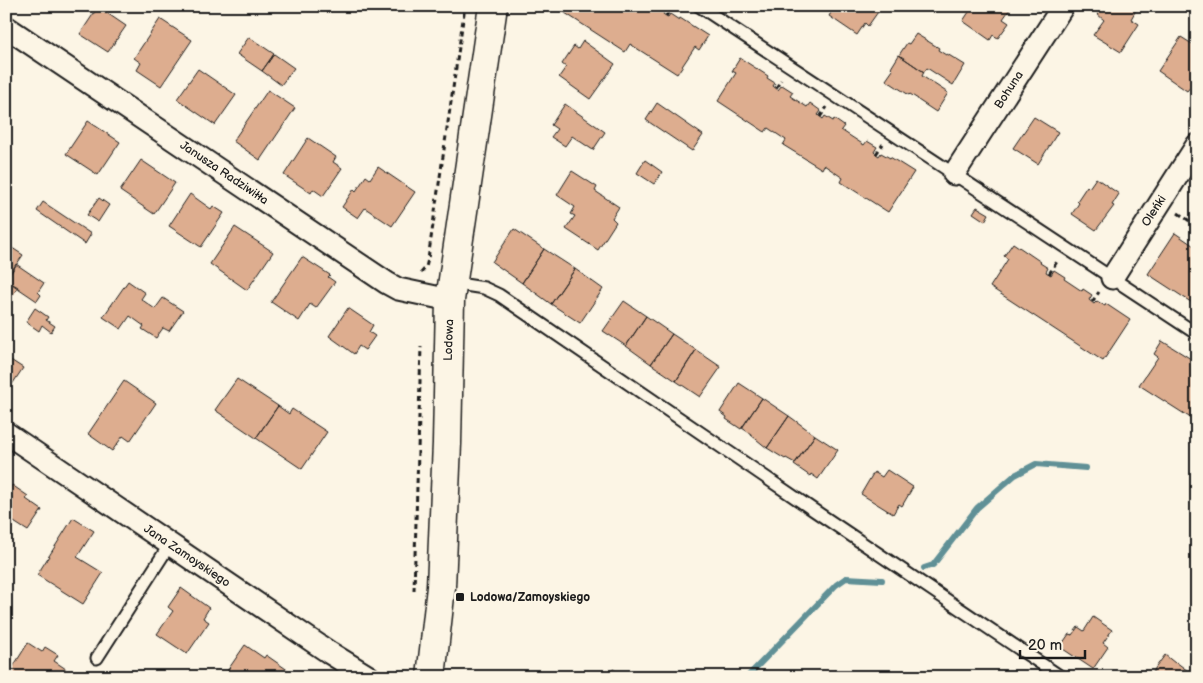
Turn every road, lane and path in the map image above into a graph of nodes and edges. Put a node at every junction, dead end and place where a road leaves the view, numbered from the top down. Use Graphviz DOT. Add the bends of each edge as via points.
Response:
graph roads {
  1 [pos="465,6"];
  2 [pos="493,6"];
  3 [pos="672,6"];
  4 [pos="699,6"];
  5 [pos="1063,6"];
  6 [pos="666,16"];
  7 [pos="6,27"];
  8 [pos="784,76"];
  9 [pos="776,88"];
  10 [pos="828,105"];
  11 [pos="820,117"];
  12 [pos="884,142"];
  13 [pos="1197,145"];
  14 [pos="876,154"];
  15 [pos="954,174"];
  16 [pos="1176,212"];
  17 [pos="1197,226"];
  18 [pos="1060,257"];
  19 [pos="1049,274"];
  20 [pos="417,275"];
  21 [pos="1112,278"];
  22 [pos="451,292"];
  23 [pos="1197,334"];
  24 [pos="421,346"];
  25 [pos="6,433"];
  26 [pos="170,544"];
  27 [pos="413,598"];
  28 [pos="97,658"];
  29 [pos="369,677"];
  30 [pos="431,677"];
  31 [pos="1061,677"];
  1 -- 20 [label="path" via="428,259 426,267"];
  2 -- 22 [label="street, Lodowa"];
  3 -- 6 [label="path"];
  4 -- 15 [label="lane"];
  5 -- 15 [label="street, Bohuna"];
  7 -- 22 [label="street, Janusza Radziwiłła" via="398,289"];
  8 -- 9 [label="path"];
  10 -- 11 [label="path"];
  12 -- 14 [label="path"];
  13 -- 21 [label="street, Oleńki"];
  15 -- 21 [label="lane"];
  16 -- 17 [label="path"];
  18 -- 19 [label="path"];
  21 -- 23 [label="lane"];
  22 -- 30 [label="street, Lodowa" via="440,587"];
  22 -- 31 [label="lane" via="484,288 499,295"];
  24 -- 27 [label="path"];
  25 -- 26 [label="street, Jana Zamoyskiego"];
  26 -- 28 [label="lane"];
  26 -- 29 [label="street, Jana Zamoyskiego"];
}
